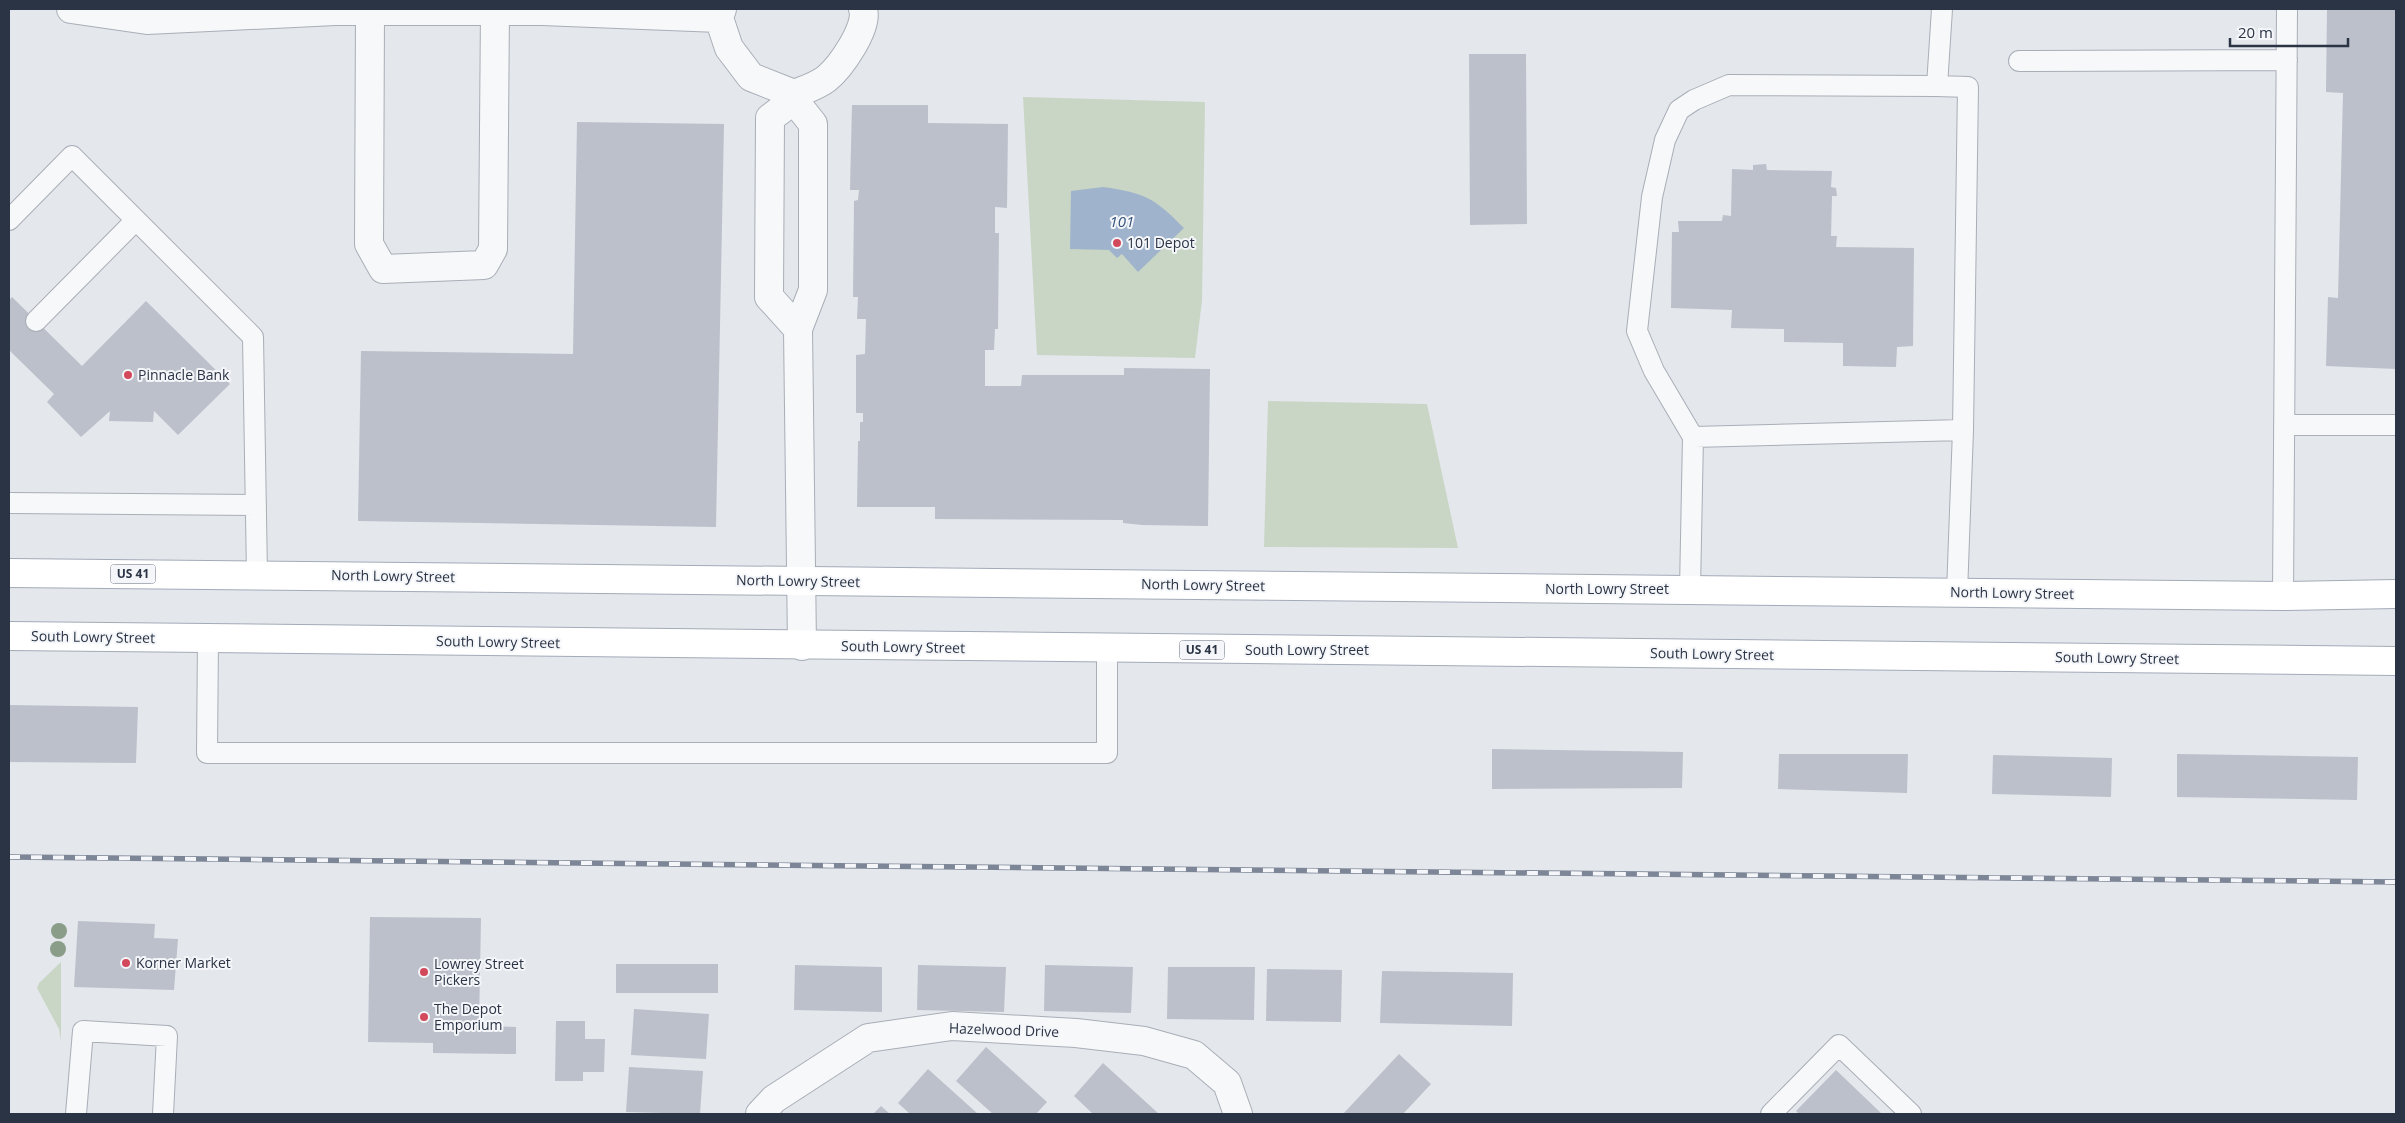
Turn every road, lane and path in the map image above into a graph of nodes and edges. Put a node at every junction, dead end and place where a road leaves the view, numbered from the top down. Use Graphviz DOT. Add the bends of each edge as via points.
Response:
graph roads {
  1 [pos="70,9"];
  2 [pos="863,9"];
  3 [pos="1942,9"];
  4 [pos="2287,9"];
  5 [pos="495,10"];
  6 [pos="370,12"];
  7 [pos="720,14"];
  8 [pos="2287,60"];
  9 [pos="2019,61"];
  10 [pos="1937,86"];
  11 [pos="794,97"];
  12 [pos="9,220"];
  13 [pos="136,220"];
  14 [pos="36,321"];
  15 [pos="798,329"];
  16 [pos="2284,425"];
  17 [pos="2396,425"];
  18 [pos="1963,430"];
  19 [pos="1693,437"];
  20 [pos="9,504"];
  21 [pos="256,505"];
  22 [pos="9,572"];
  23 [pos="257,575"];
  24 [pos="802,581"];
  25 [pos="1690,589"];
  26 [pos="1957,592"];
  27 [pos="2396,594"];
  28 [pos="2283,596"];
  29 [pos="9,636"];
  30 [pos="208,639"];
  31 [pos="802,646"];
  32 [pos="1106,649"];
  33 [pos="2396,661"];
  34 [pos="76,1114"];
  35 [pos="163,1114"];
  36 [pos="760,1114"];
  37 [pos="1238,1114"];
  38 [pos="1771,1114"];
  39 [pos="1912,1114"];
  1 -- 6 [label="street" via="147,20"];
  2 -- 11 [label="street" via="865,15 856,43 826,79"];
  3 -- 10 [label="lane"];
  4 -- 8 [label="lane"];
  5 -- 6 [label="street"];
  5 -- 6 [label="street" via="493,249 484,265 383,269 369,244"];
  5 -- 7 [label="street"];
  7 -- 11 [label="street" via="730,48 751,77"];
  8 -- 9 [label="lane"];
  8 -- 16 [label="lane"];
  10 -- 18 [label="lane" via="1968,87"];
  10 -- 19 [label="lane" via="1729,85 1679,110 1665,140 1652,197 1637,332 1654,371"];
  11 -- 15 [label="street" via="813,124 813,290"];
  11 -- 15 [label="street" via="770,118 769,297"];
  12 -- 13 [label="lane" via="72,156"];
  13 -- 14 [label="lane"];
  13 -- 21 [label="lane" via="253,336"];
  15 -- 24 [label="street"];
  16 -- 17 [label="lane"];
  16 -- 28 [label="lane"];
  18 -- 19 [label="lane"];
  18 -- 26 [label="lane"];
  19 -- 25 [label="lane"];
  20 -- 21 [label="lane"];
  21 -- 23 [label="lane"];
  22 -- 23 [label="main road, North Lowry Street / US 41"];
  23 -- 24 [label="main road, North Lowry Street / US 41"];
  24 -- 25 [label="main road, North Lowry Street / US 41"];
  24 -- 31 [label="street"];
  25 -- 26 [label="main road, North Lowry Street / US 41"];
  26 -- 28 [label="main road, North Lowry Street / US 41"];
  27 -- 28 [label="main road, North Lowry Street / US 41"];
  29 -- 30 [label="main road, South Lowry Street / US 41"];
  30 -- 31 [label="main road, South Lowry Street / US 41"];
  30 -- 32 [label="lane" via="207,753 1107,753"];
  31 -- 32 [label="main road, South Lowry Street / US 41"];
  32 -- 33 [label="main road, South Lowry Street / US 41"];
  34 -- 35 [label="lane" via="83,1031 167,1036"];
  36 -- 37 [label="street, Hazelwood Drive" via="774,1099 868,1038 952,1026 1086,1034 1144,1041 1194,1055 1227,1083"];
  38 -- 39 [label="lane" via="1839,1045"];
}
